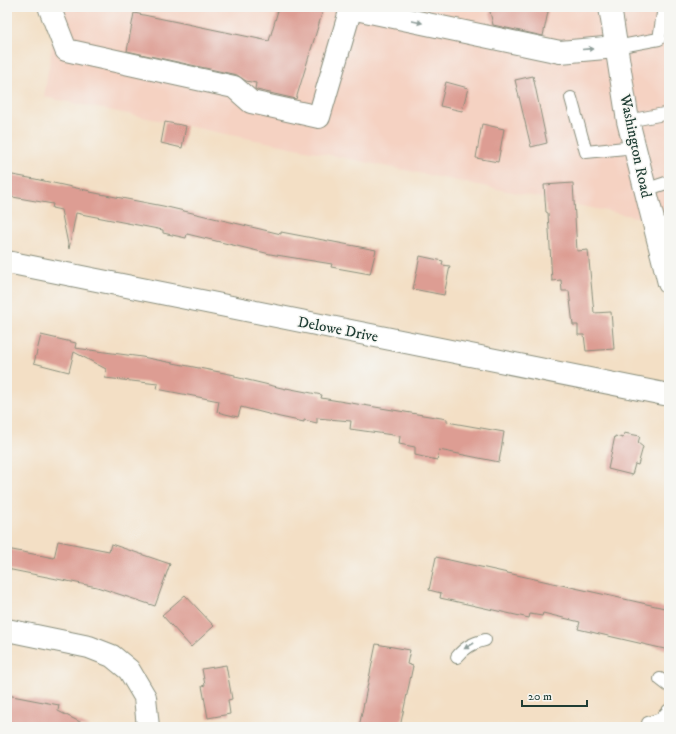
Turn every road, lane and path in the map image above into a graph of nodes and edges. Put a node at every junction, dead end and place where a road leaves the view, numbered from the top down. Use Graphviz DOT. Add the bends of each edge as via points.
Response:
graph roads {
  1 [pos="50,7"];
  2 [pos="610,7"];
  3 [pos="664,7"];
  4 [pos="667,36"];
  5 [pos="616,47"];
  6 [pos="571,98"];
  7 [pos="669,113"];
  8 [pos="628,121"];
  9 [pos="635,147"];
  10 [pos="669,182"];
  11 [pos="645,190"];
  12 [pos="7,262"];
  13 [pos="669,283"];
  14 [pos="669,395"];
  15 [pos="7,630"];
  16 [pos="485,640"];
  17 [pos="457,657"];
  18 [pos="669,710"];
  19 [pos="648,723"];
  20 [pos="148,727"];
  1 -- 5 [label="street, one-way" via="66,50 234,87 251,102 319,117 351,8 560,52"];
  2 -- 5 [label="street, Washington Road"];
  3 -- 4 [label="lane"];
  4 -- 5 [label="lane"];
  5 -- 8 [label="street, Washington Road"];
  6 -- 9 [label="lane" via="586,152"];
  7 -- 8 [label="lane"];
  8 -- 9 [label="street, Washington Road"];
  9 -- 11 [label="street, Washington Road"];
  10 -- 11 [label="lane"];
  11 -- 13 [label="street, Washington Road"];
  12 -- 14 [label="street, Delowe Drive"];
  15 -- 20 [label="street" via="89,647 112,656 129,670 145,697"];
  16 -- 17 [label="lane, one-way" via="464,648"];
  18 -- 19 [label="lane" via="661,719"];
}
